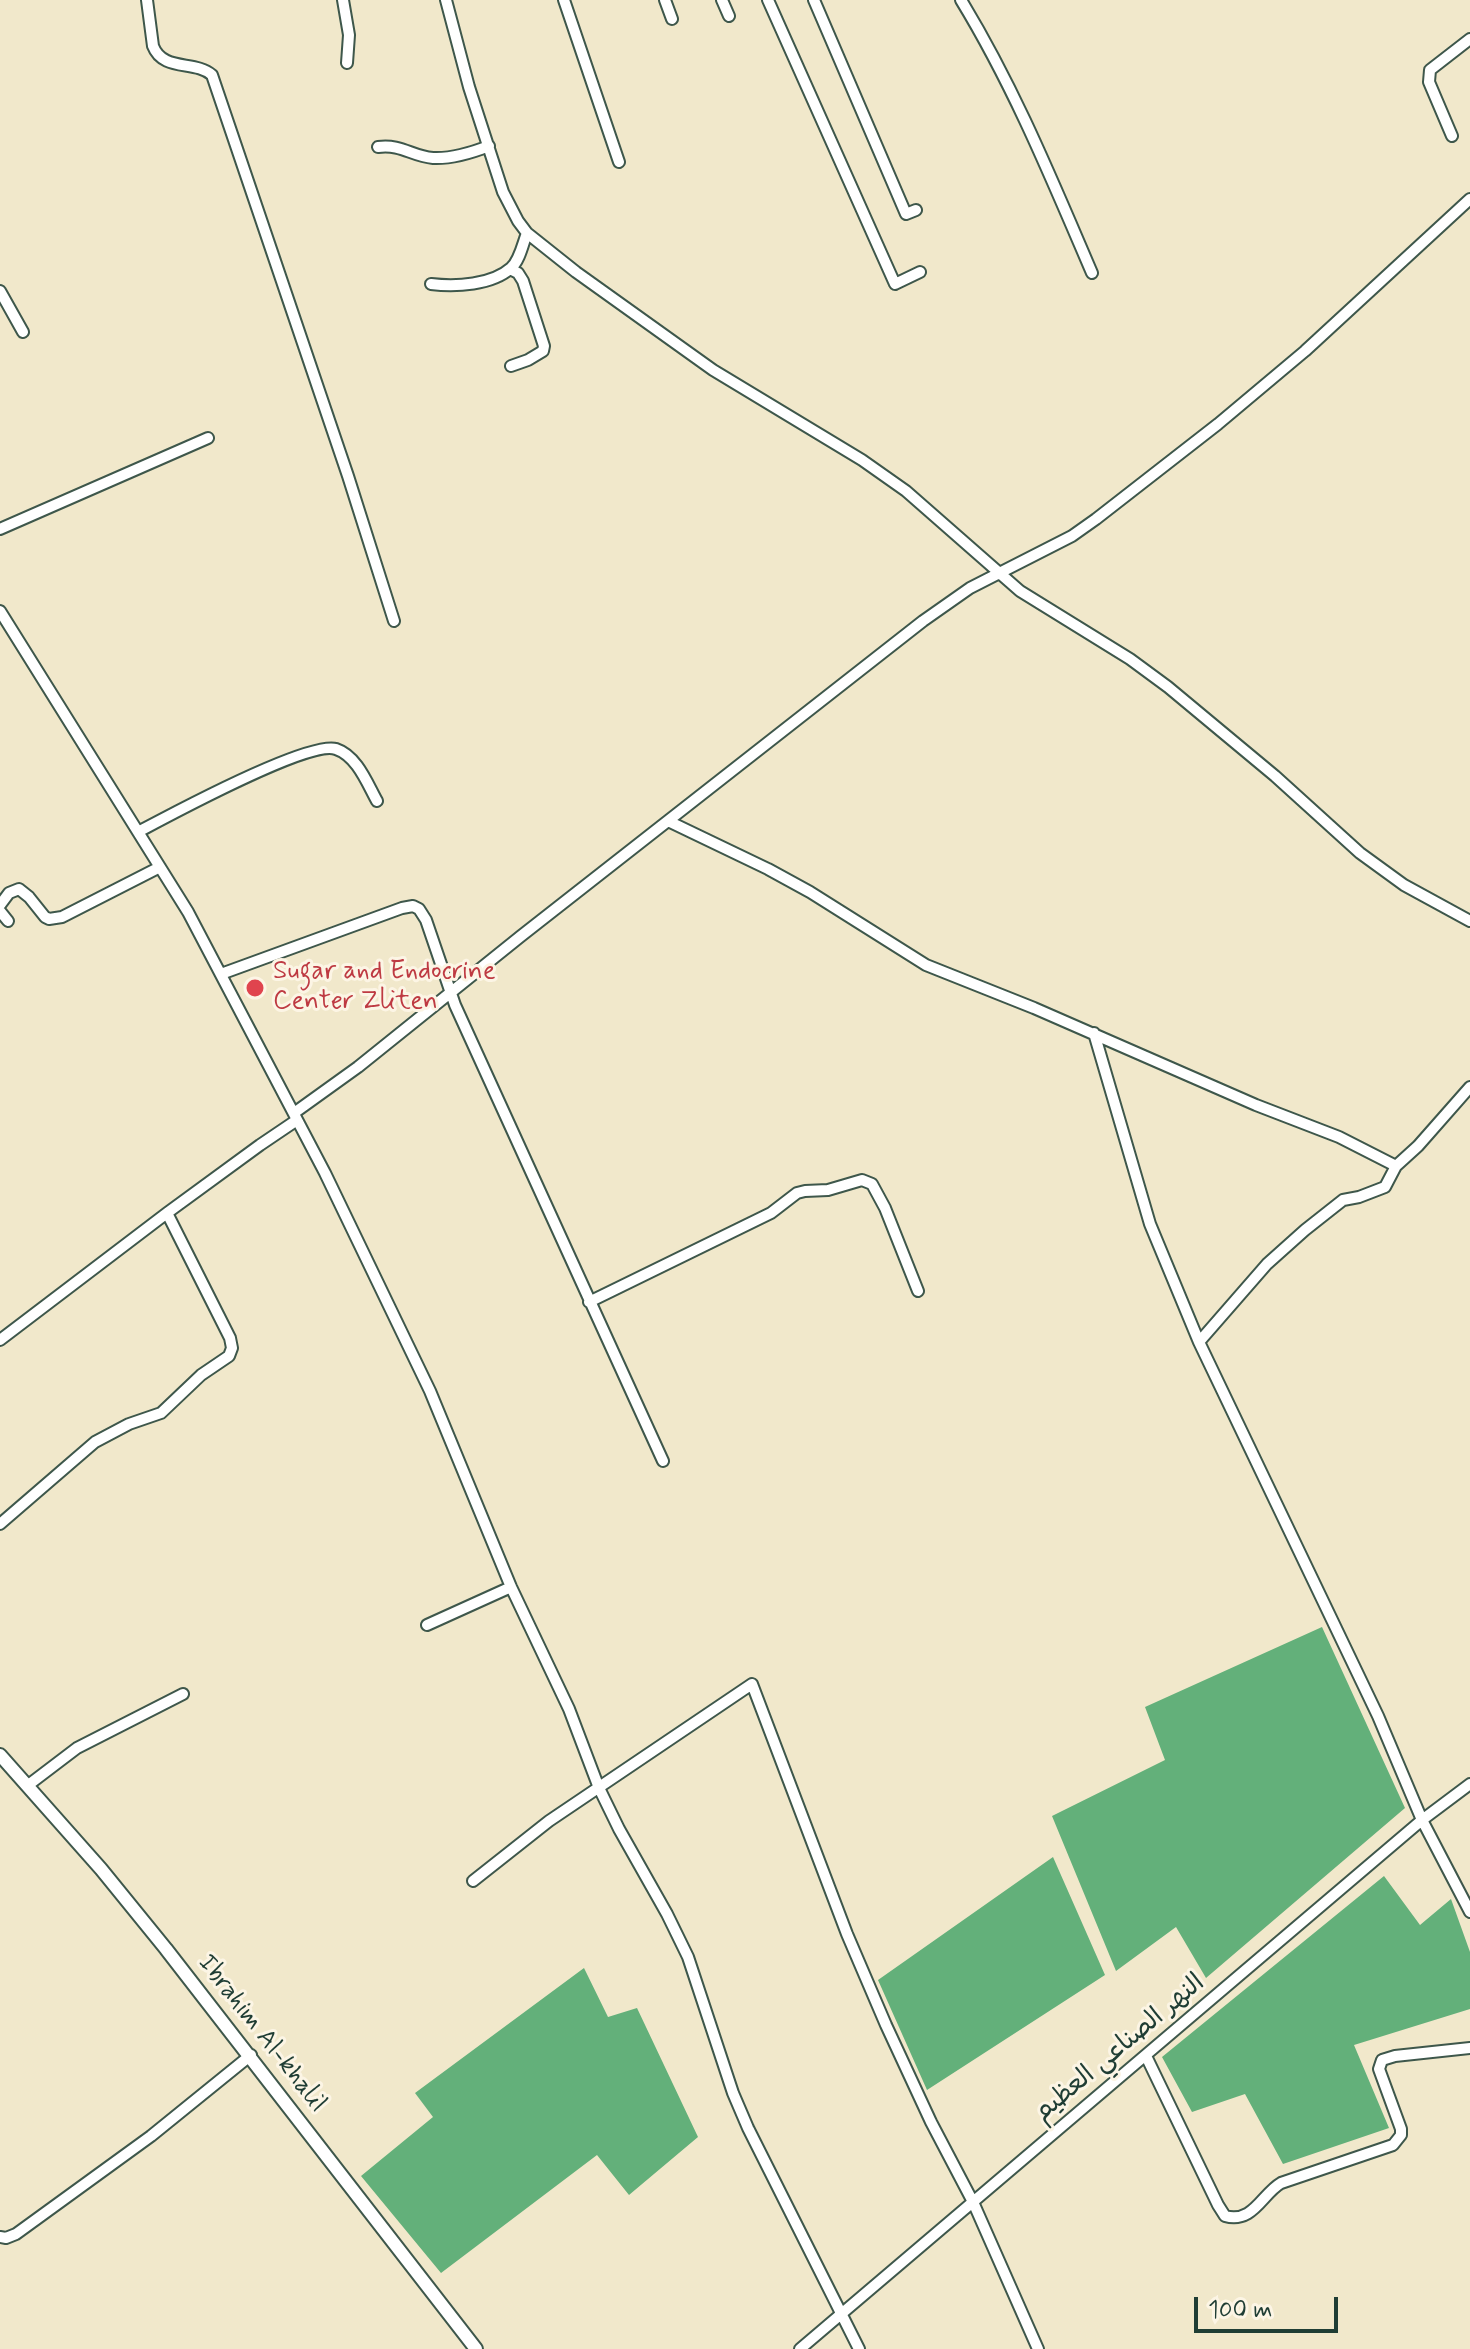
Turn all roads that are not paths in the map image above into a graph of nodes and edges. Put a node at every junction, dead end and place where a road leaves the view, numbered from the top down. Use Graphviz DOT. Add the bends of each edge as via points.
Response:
graph roads {
  1 [pos="147,0"];
  2 [pos="343,0"];
  3 [pos="446,0"];
  4 [pos="564,0"];
  5 [pos="665,0"];
  6 [pos="722,0"];
  7 [pos="768,0"];
  8 [pos="814,0"];
  9 [pos="961,0"];
  10 [pos="729,16"];
  11 [pos="672,19"];
  12 [pos="1470,39"];
  13 [pos="347,63"];
  14 [pos="1452,136"];
  15 [pos="489,146"];
  16 [pos="378,147"];
  17 [pos="619,162"];
  18 [pos="1470,199"];
  19 [pos="916,210"];
  20 [pos="527,233"];
  21 [pos="510,269"];
  22 [pos="920,272"];
  23 [pos="1092,273"];
  24 [pos="431,284"];
  25 [pos="0,291"];
  26 [pos="23,332"];
  27 [pos="511,366"];
  28 [pos="208,438"];
  29 [pos="0,529"];
  30 [pos="997,572"];
  31 [pos="0,611"];
  32 [pos="394,621"];
  33 [pos="377,801"];
  34 [pos="668,821"];
  35 [pos="138,832"];
  36 [pos="160,867"];
  37 [pos="0,905"];
  38 [pos="0,911"];
  39 [pos="8,921"];
  40 [pos="1470,921"];
  41 [pos="221,974"];
  42 [pos="451,993"];
  43 [pos="1094,1033"];
  44 [pos="1470,1087"];
  45 [pos="295,1117"];
  46 [pos="1396,1166"];
  47 [pos="167,1213"];
  48 [pos="918,1291"];
  49 [pos="589,1302"];
  50 [pos="0,1340"];
  51 [pos="1199,1342"];
  52 [pos="663,1461"];
  53 [pos="0,1524"];
  54 [pos="511,1587"];
  55 [pos="427,1625"];
  56 [pos="183,1694"];
  57 [pos="0,1755"];
  58 [pos="1470,1784"];
  59 [pos="27,1786"];
  60 [pos="599,1788"];
  61 [pos="1422,1820"];
  62 [pos="473,1881"];
  63 [pos="1470,1912"];
  64 [pos="1470,2048"];
  65 [pos="251,2055"];
  66 [pos="1146,2056"];
  67 [pos="973,2202"];
  68 [pos="0,2237"];
  69 [pos="841,2314"];
  70 [pos="476,2349"];
  71 [pos="800,2349"];
  72 [pos="859,2349"];
  73 [pos="1038,2349"];
  1 -- 32 [label="street" via="155,53 212,75"];
  2 -- 13 [label="street"];
  3 -- 15 [label="street"];
  4 -- 17 [label="street"];
  5 -- 11 [label="street"];
  6 -- 10 [label="street"];
  7 -- 22 [label="street" via="895,284"];
  8 -- 19 [label="street" via="906,214"];
  9 -- 23 [label="street" via="1014,94"];
  12 -- 14 [label="street" via="1430,70 1429,82"];
  15 -- 16 [label="street" via="467,155 434,158 394,145"];
  15 -- 20 [label="street" via="503,192"];
  18 -- 30 [label="street" via="1305,351 1175,458 1084,529"];
  20 -- 21 [label="street"];
  20 -- 30 [label="street" via="713,370 884,475"];
  21 -- 24 [label="street" via="473,283"];
  21 -- 27 [label="street" via="523,281 544,346 539,355"];
  25 -- 26 [label="street"];
  28 -- 29 [label="street"];
  30 -- 34 [label="street" via="923,621"];
  30 -- 40 [label="street" via="1149,672 1380,868"];
  31 -- 35 [label="street"];
  33 -- 35 [label="street" via="347,754 326,748 221,788"];
  34 -- 42 [label="street"];
  34 -- 43 [label="street" via="810,892 926,965"];
  35 -- 36 [label="street"];
  36 -- 37 [label="street" via="62,917 45,917 19,889"];
  36 -- 41 [label="street"];
  38 -- 39 [label="street"];
  41 -- 42 [label="street" via="413,906 426,920"];
  41 -- 45 [label="street"];
  42 -- 45 [label="street"];
  42 -- 49 [label="street"];
  43 -- 46 [label="street"];
  43 -- 51 [label="street" via="1150,1224"];
  44 -- 46 [label="street"];
  45 -- 47 [label="street"];
  45 -- 54 [label="street" via="430,1391"];
  46 -- 51 [label="street" via="1385,1187 1343,1200 1305,1230 1267,1264"];
  47 -- 50 [label="street"];
  47 -- 53 [label="street" via="230,1338 229,1356 161,1413 95,1442"];
  48 -- 49 [label="street" via="885,1208 872,1184 862,1180 797,1193 771,1213"];
  49 -- 52 [label="street"];
  51 -- 61 [label="street" via="1378,1716"];
  54 -- 55 [label="street"];
  54 -- 60 [label="street" via="569,1709"];
  56 -- 59 [label="street" via="77,1748"];
  57 -- 59 [label="street, Ibrahim Al-khalil"];
  58 -- 61 [label="street, النهر الصناعي العظيم"];
  59 -- 65 [label="street, Ibrahim Al-khalil"];
  60 -- 62 [label="street"];
  60 -- 67 [label="street" via="752,1684 886,2025"];
  60 -- 69 [label="street" via="688,1957 733,2093"];
  61 -- 63 [label="street"];
  61 -- 66 [label="street, النهر الصناعي العظيم"];
  64 -- 66 [label="street" via="1382,2060 1379,2069 1401,2129 1398,2141 1281,2183 1254,2210 1237,2218 1225,2216 1218,2205"];
  65 -- 68 [label="street" via="110,2166 16,2234"];
  65 -- 70 [label="street, Ibrahim Al-khalil"];
  66 -- 67 [label="street, النهر الصناعي العظيم"];
  67 -- 69 [label="street, النهر الصناعي العظيم"];
  67 -- 73 [label="street"];
  69 -- 71 [label="street, النهر الصناعي العظيم"];
  69 -- 72 [label="street"];
}
